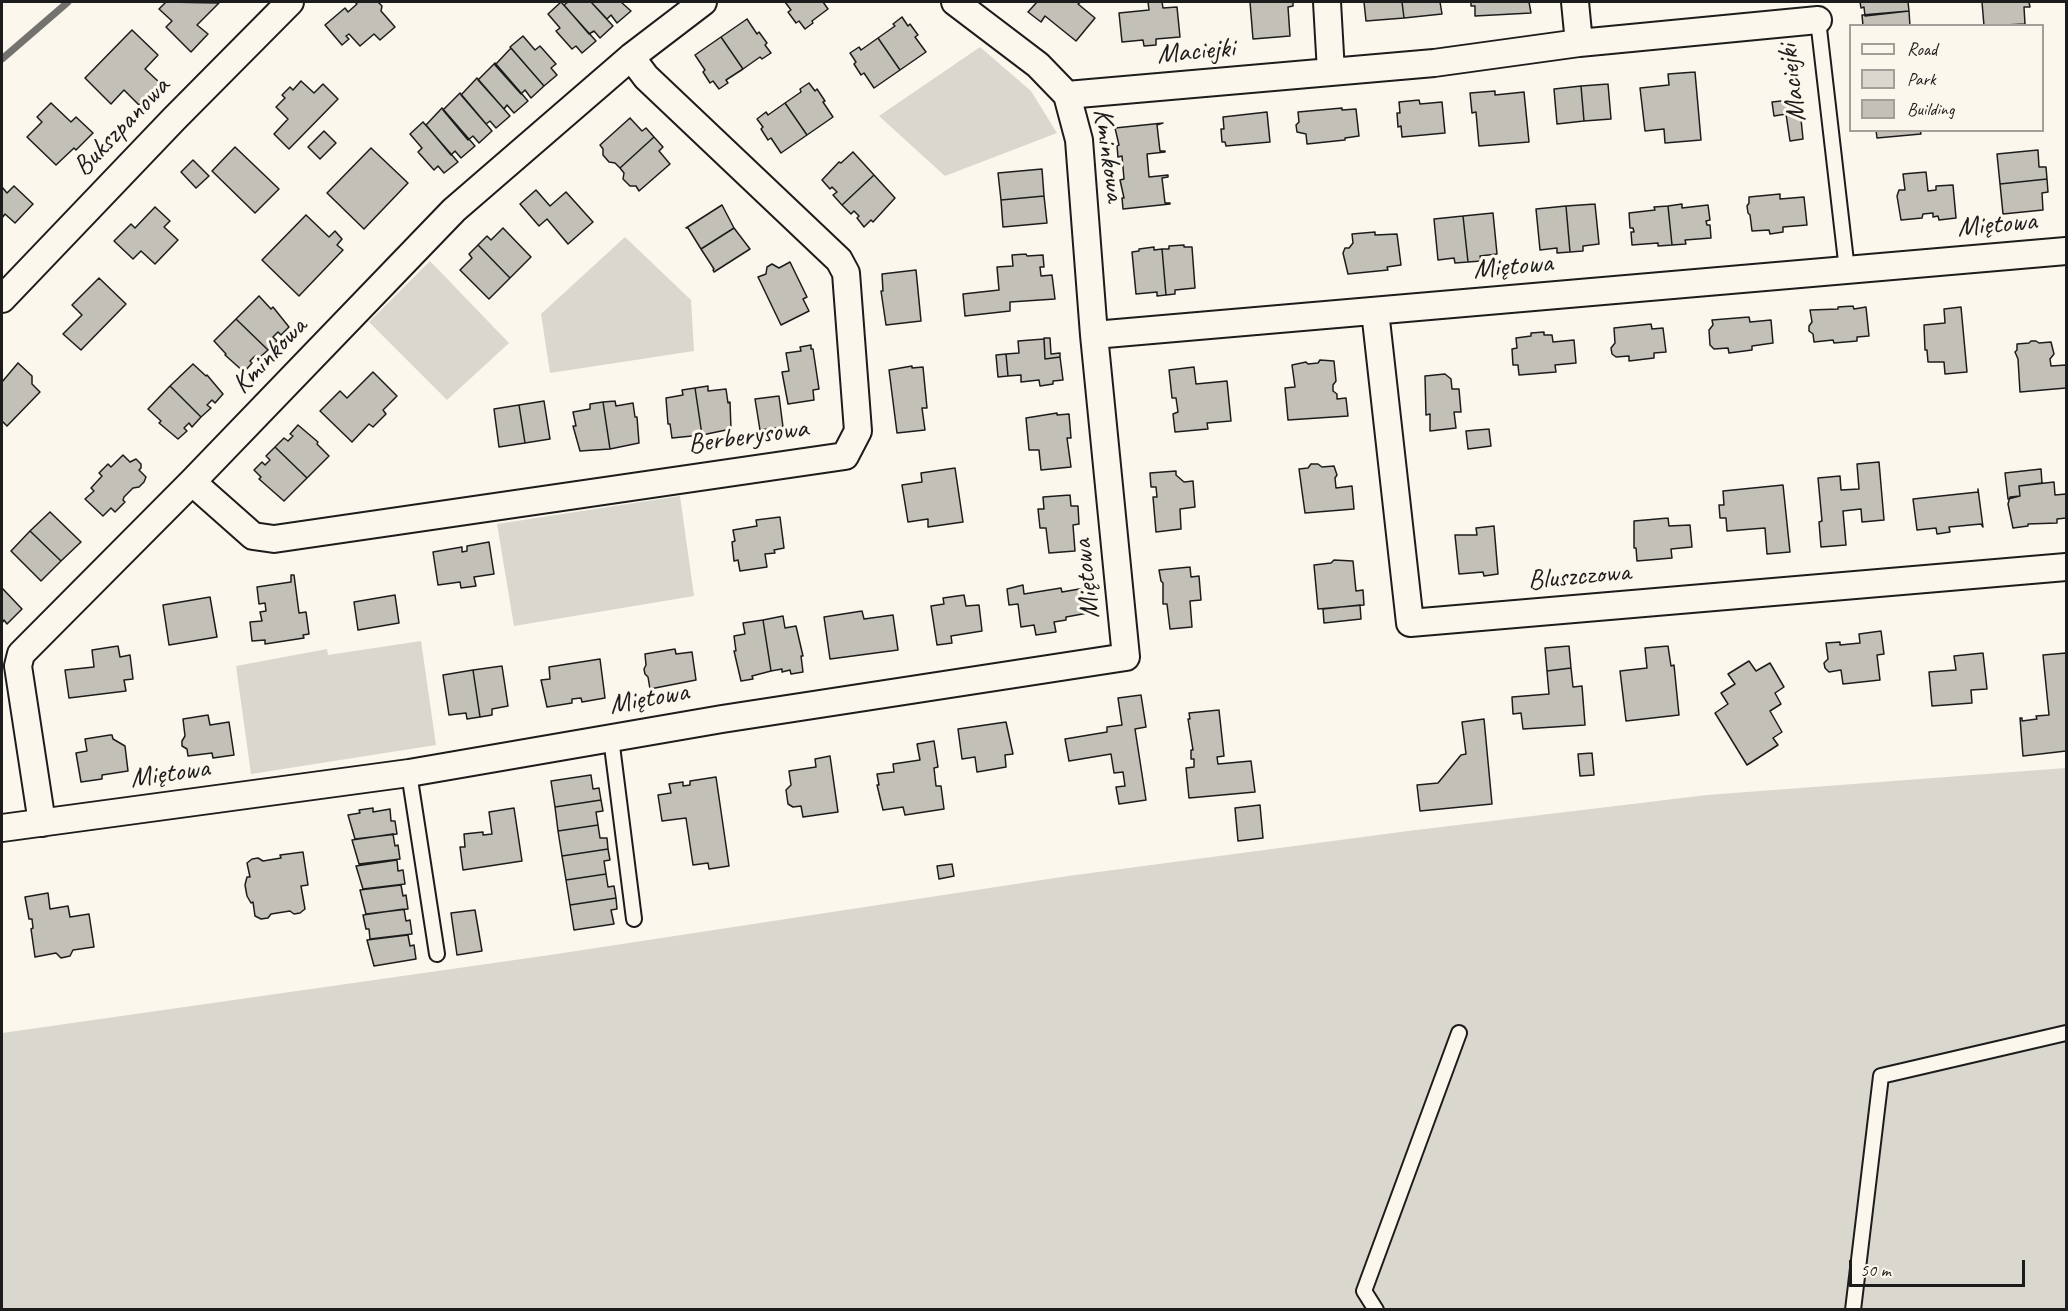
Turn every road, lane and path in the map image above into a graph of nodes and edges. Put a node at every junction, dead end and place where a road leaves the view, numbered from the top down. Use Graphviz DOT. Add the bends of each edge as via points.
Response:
graph roads {
  1 [pos="291,2"];
  2 [pos="703,2"];
  3 [pos="955,2"];
  4 [pos="1327,2"];
  5 [pos="1575,2"];
  6 [pos="1818,20"];
  7 [pos="1579,43"];
  8 [pos="631,57"];
  9 [pos="1331,72"];
  10 [pos="1067,95"];
  11 [pos="2067,251"];
  12 [pos="1847,270"];
  13 [pos="2,299"];
  14 [pos="1375,311"];
  15 [pos="1094,335"];
  16 [pos="192,482"];
  17 [pos="2067,567"];
  18 [pos="10,667"];
  19 [pos="611,738"];
  20 [pos="409,773"];
  21 [pos="42,823"];
  22 [pos="2,828"];
  23 [pos="634,919"];
  24 [pos="437,954"];
  25 [pos="1459,1033"];
  26 [pos="2067,1033"];
  27 [pos="1376,1310"];
  28 [pos="1853,1310"];
  1 -- 13 [label="street, Bukszpanowa"];
  2 -- 8 [label="street, Kminkowa"];
  3 -- 10 [label="street, Kminkowa" via="1038,65"];
  4 -- 9 [label="street"];
  5 -- 7 [label="street"];
  6 -- 7 [label="street, Maciejki"];
  6 -- 12 [label="lane, Maciejki"];
  7 -- 9 [label="street, Maciejki" via="1434,63"];
  8 -- 16 [label="street, Kminkowa" via="454,210"];
  8 -- 16 [label="street, Berberysowa" via="646,77 839,260 846,273 858,431 845,456 274,539 254,536"];
  9 -- 10 [label="street, Maciejki"];
  10 -- 15 [label="street, Kminkowa" via="1078,140"];
  11 -- 12 [label="street, Miętowa"];
  12 -- 14 [label="street, Miętowa"];
  14 -- 15 [label="street, Miętowa"];
  14 -- 17 [label="street, Bluszczowa" via="1410,623"];
  15 -- 19 [label="street, Miętowa" via="1126,657"];
  16 -- 18 [label="street, Kminkowa"];
  18 -- 21 [label="street, Kminkowa"];
  19 -- 20 [label="street, Miętowa"];
  19 -- 23 [label="lane"];
  20 -- 21 [label="street, Miętowa"];
  20 -- 24 [label="lane"];
  21 -- 22 [label="street, Miętowa"];
  25 -- 27 [label="lane" via="1364,1291"];
  26 -- 28 [label="lane" via="1881,1076"];
}
